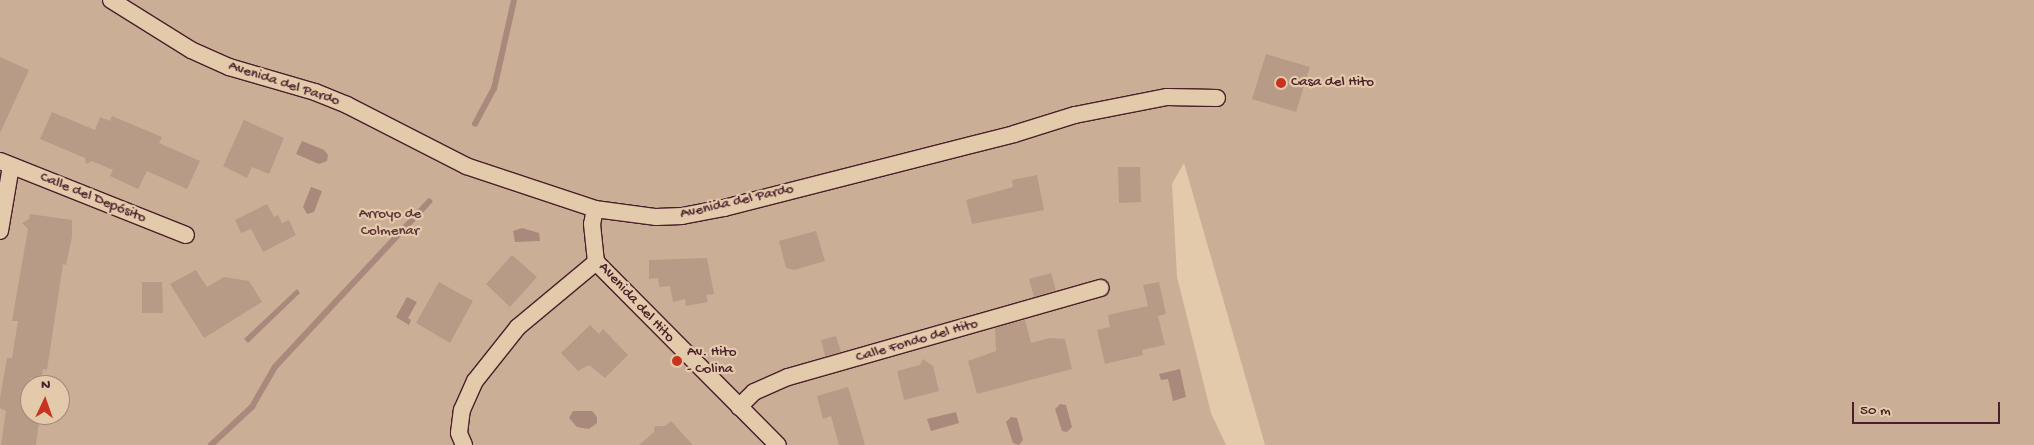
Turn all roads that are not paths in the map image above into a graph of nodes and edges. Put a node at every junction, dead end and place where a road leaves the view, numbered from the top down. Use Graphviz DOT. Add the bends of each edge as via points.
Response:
graph roads {
  1 [pos="111,0"];
  2 [pos="1217,98"];
  3 [pos="5,163"];
  4 [pos="595,209"];
  5 [pos="0,231"];
  6 [pos="186,235"];
  7 [pos="596,262"];
  8 [pos="1101,288"];
  9 [pos="739,407"];
  10 [pos="464,445"];
  11 [pos="778,445"];
  1 -- 4 [label="street, Avenida del Pardo" via="191,50 228,67 315,92 466,166"];
  2 -- 4 [label="street, Avenida del Pardo" via="1167,97 1075,115 1014,134 682,216 656,217"];
  3 -- 5 [label="street"];
  3 -- 6 [label="street, Calle del Depósito"];
  4 -- 7 [label="street, Avenida del Hito" via="592,224"];
  7 -- 9 [label="street, Avenida del Hito"];
  7 -- 10 [label="street" via="518,328 475,381 462,410 459,433"];
  8 -- 9 [label="street, Calle Fondo del Hito" via="788,377 754,392"];
  9 -- 11 [label="street, Avenida del Hito"];
}
